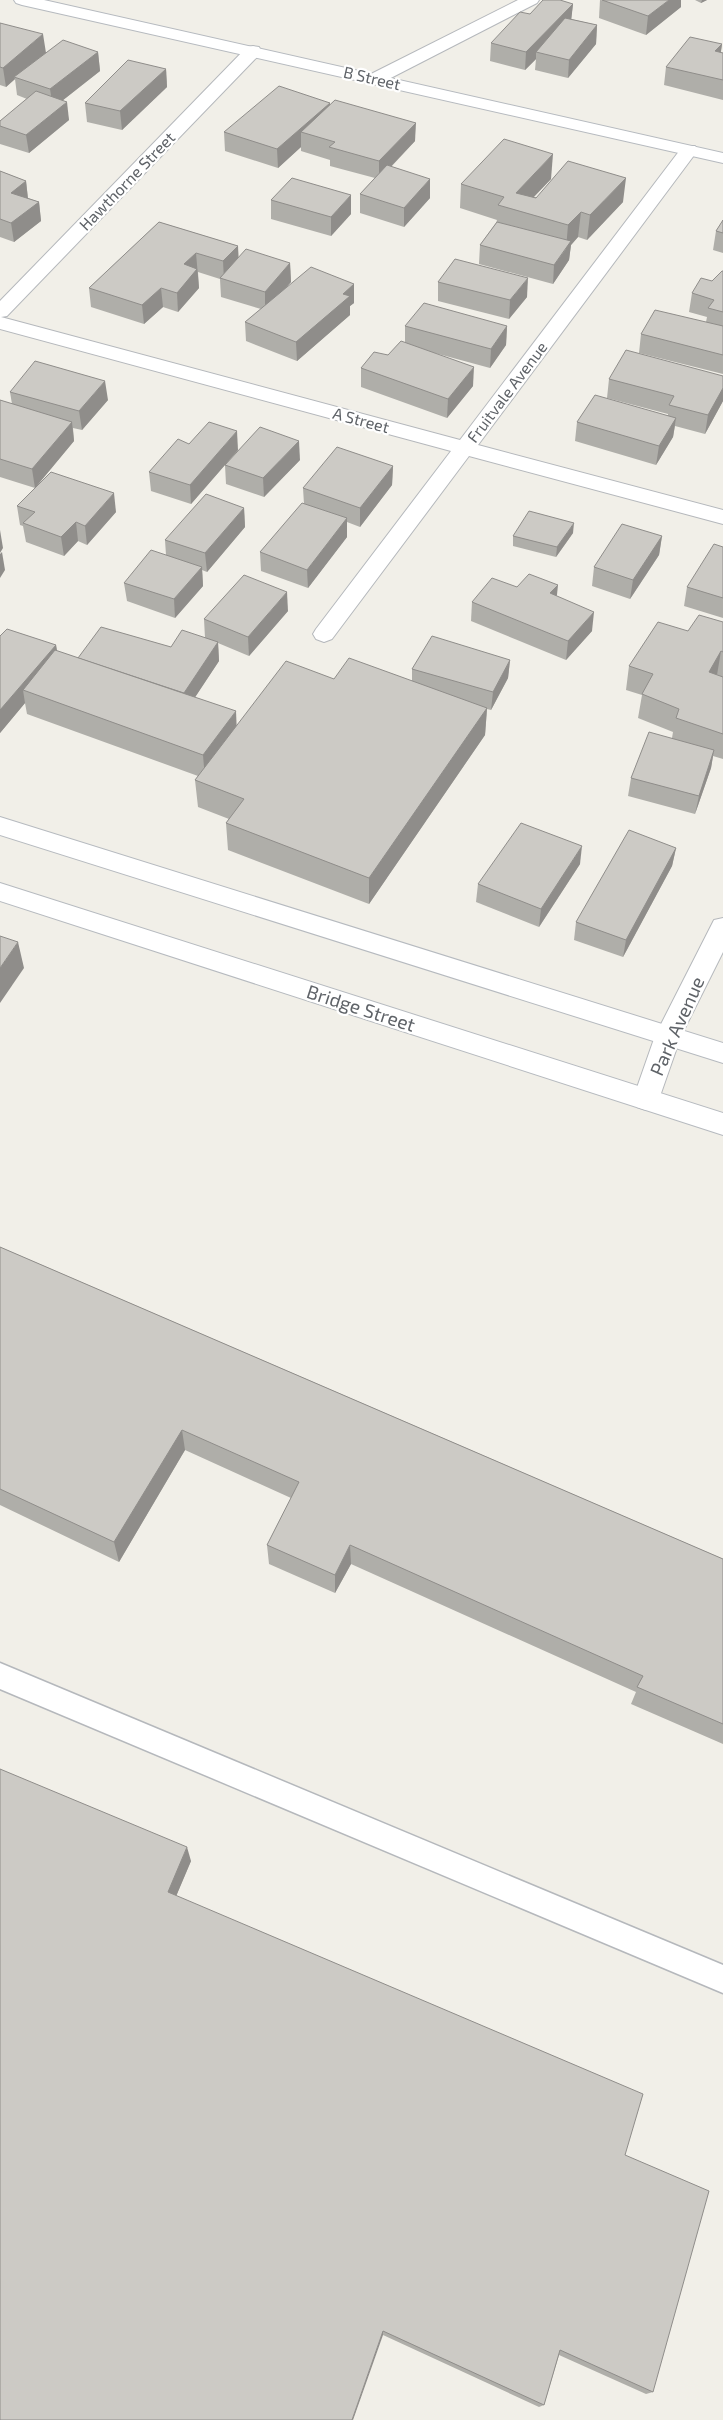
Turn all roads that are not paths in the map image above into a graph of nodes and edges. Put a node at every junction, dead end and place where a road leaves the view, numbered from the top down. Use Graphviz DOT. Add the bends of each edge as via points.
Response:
graph roads {
  1 [pos="22,0"];
  2 [pos="530,0"];
  3 [pos="253,51"];
  4 [pos="374,79"];
  5 [pos="690,150"];
  6 [pos="723,158"];
  7 [pos="0,312"];
  8 [pos="0,323"];
  9 [pos="466,448"];
  10 [pos="723,517"];
  11 [pos="324,634"];
  12 [pos="0,826"];
  13 [pos="0,892"];
  14 [pos="723,927"];
  15 [pos="668,1036"];
  16 [pos="723,1053"];
  17 [pos="646,1099"];
  18 [pos="723,1124"];
  19 [pos="0,1676"];
  20 [pos="723,1979"];
  1 -- 3 [label="street, B Street"];
  2 -- 4 [label="street"];
  3 -- 4 [label="street, B Street"];
  3 -- 7 [label="street, Hawthorne Street"];
  4 -- 5 [label="street, B Street"];
  5 -- 6 [label="street, B Street"];
  5 -- 9 [label="street, Fruitvale Avenue"];
  8 -- 9 [label="street, A Street"];
  9 -- 10 [label="street, A Street"];
  9 -- 11 [label="street, Fruitvale Avenue"];
  12 -- 15 [label="street"];
  13 -- 17 [label="street, Bridge Street"];
  14 -- 15 [label="street, Park Avenue"];
  15 -- 16 [label="street"];
  15 -- 17 [label="street, Park Avenue"];
  17 -- 18 [label="street, Bridge Street"];
  19 -- 20 [label="lane"];
}
